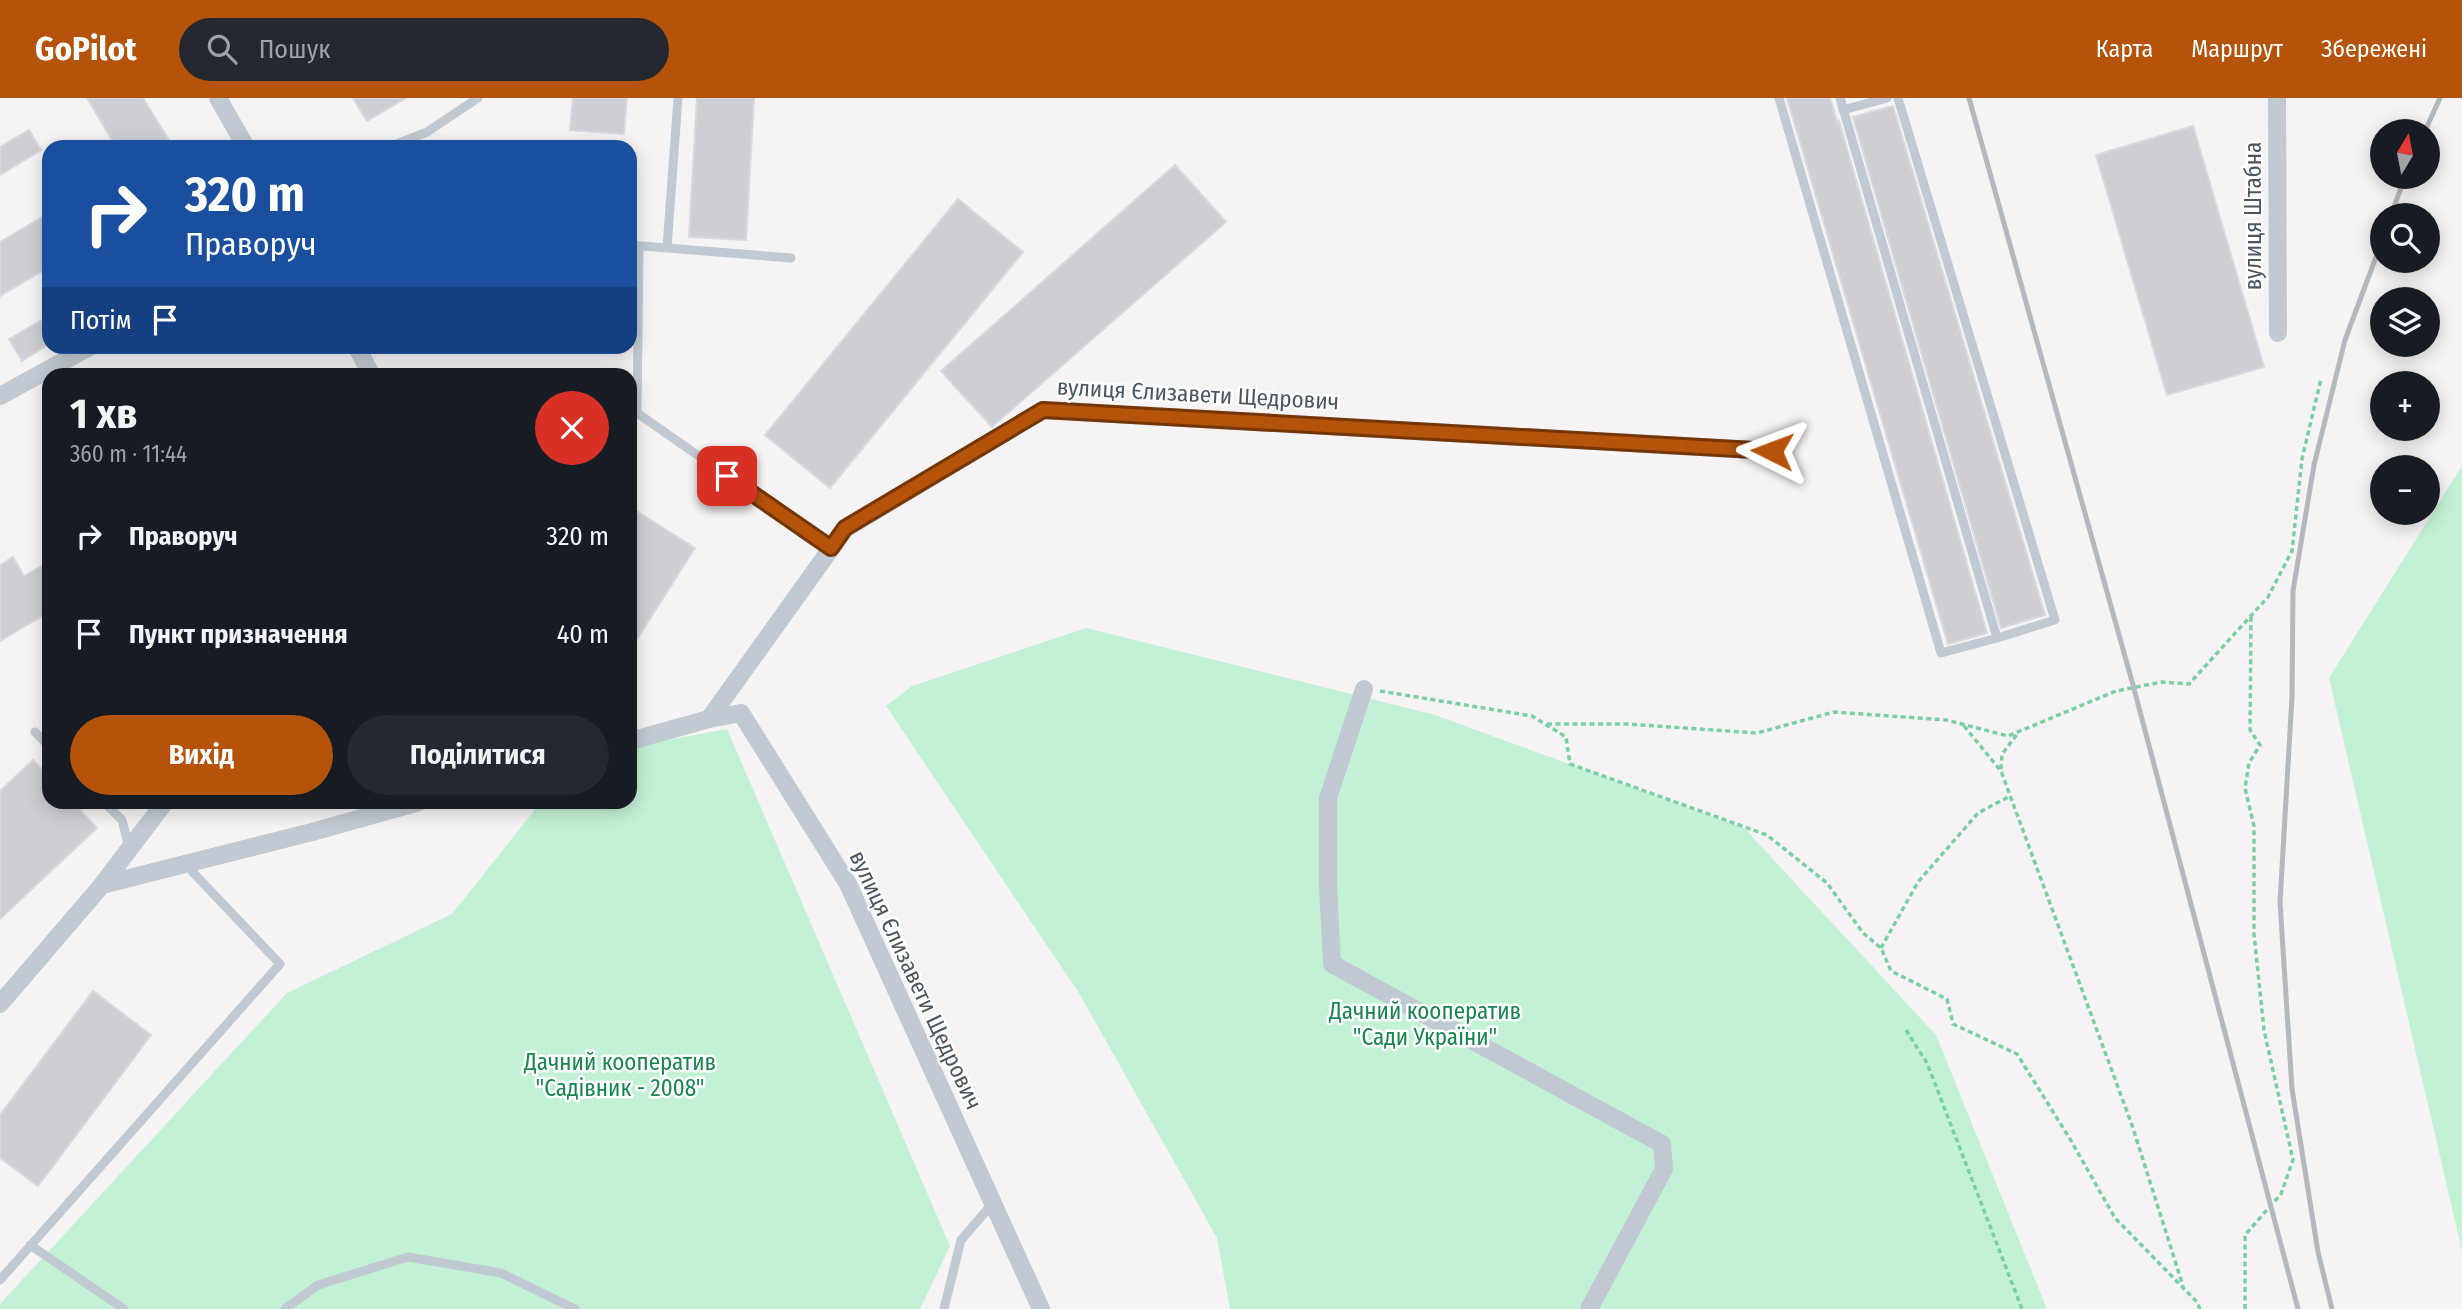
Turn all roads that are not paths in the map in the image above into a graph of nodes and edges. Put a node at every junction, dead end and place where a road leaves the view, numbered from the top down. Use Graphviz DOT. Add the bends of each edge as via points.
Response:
graph roads {
  1 [pos="218,98"];
  2 [pos="478,98"];
  3 [pos="678,98"];
  4 [pos="1779,98"];
  5 [pos="1840,98"];
  6 [pos="1886,98"];
  7 [pos="1898,98"];
  8 [pos="2277,98"];
  9 [pos="1843,110"];
  10 [pos="242,140"];
  11 [pos="406,140"];
  12 [pos="637,246"];
  13 [pos="667,248"];
  14 [pos="791,258"];
  15 [pos="2278,333"];
  16 [pos="76,354"];
  17 [pos="51,368"];
  18 [pos="42,373"];
  19 [pos="0,396"];
  20 [pos="637,413"];
  21 [pos="1772,451"];
  22 [pos="831,548"];
  23 [pos="1997,638"];
  24 [pos="1364,689"];
  25 [pos="709,719"];
  26 [pos="35,732"];
  27 [pos="42,739"];
  28 [pos="637,739"];
  29 [pos="111,809"];
  30 [pos="160,809"];
  31 [pos="394,809"];
  32 [pos="129,849"];
  33 [pos="184,864"];
  34 [pos="102,885"];
  35 [pos="0,1004"];
  36 [pos="993,1203"];
  37 [pos="30,1245"];
  38 [pos="0,1280"];
  39 [pos="124,1309"];
  40 [pos="285,1309"];
  41 [pos="575,1309"];
  42 [pos="944,1309"];
  43 [pos="1041,1309"];
  44 [pos="1589,1309"];
  1 -- 10 [label="street"];
  2 -- 11 [label="lane" via="427,132"];
  3 -- 13 [label="lane"];
  4 -- 23 [label="lane" via="1941,653"];
  5 -- 9 [label="lane"];
  6 -- 9 [label="lane"];
  7 -- 23 [label="lane" via="2055,620"];
  8 -- 15 [label="street, вулиця Штабна"];
  9 -- 23 [label="lane"];
  12 -- 13 [label="lane"];
  13 -- 14 [label="lane"];
  16 -- 17 [label="street"];
  18 -- 19 [label="street"];
  20 -- 22 [label="lane"];
  21 -- 22 [label="street, вулиця Єлизавети Щедрович" via="1043,410 845,528"];
  22 -- 25 [label="street, вулиця Єлизавети Щедрович"];
  24 -- 44 [label="street" via="1328,797 1332,964 1662,1144 1664,1169"];
  25 -- 28 [label="street, вулиця Єлизавети Щедрович"];
  25 -- 36 [label="street, вулиця Єлизавети Щедрович" via="741,713 848,884"];
  26 -- 27 [label="lane"];
  29 -- 32 [label="lane" via="122,820"];
  30 -- 32 [label="street"];
  31 -- 33 [label="street"];
  32 -- 34 [label="street"];
  33 -- 34 [label="street"];
  33 -- 37 [label="lane" via="281,964"];
  34 -- 35 [label="street"];
  36 -- 42 [label="lane" via="961,1240"];
  36 -- 43 [label="street, вулиця Єлизавети Щедрович"];
  37 -- 38 [label="lane"];
  37 -- 39 [label="lane"];
  40 -- 41 [label="lane" via="318,1285 408,1257 501,1273"];
}
